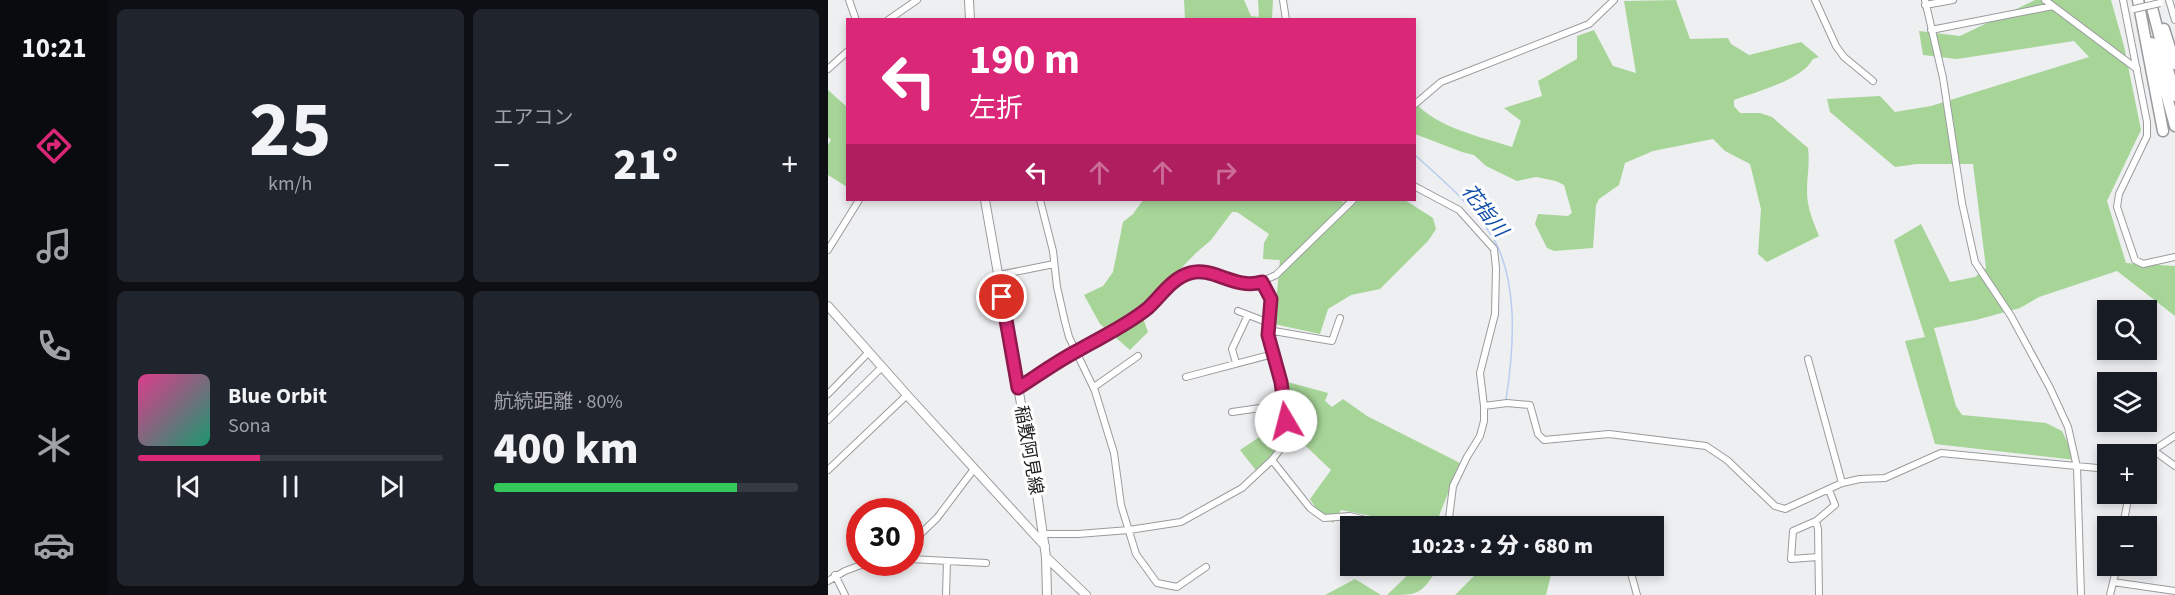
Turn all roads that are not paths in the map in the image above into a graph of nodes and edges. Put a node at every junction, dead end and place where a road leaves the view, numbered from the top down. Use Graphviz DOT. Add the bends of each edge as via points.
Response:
graph roads {
  1 [pos="849,0"];
  2 [pos="917,0"];
  3 [pos="969,0"];
  4 [pos="1283,0"];
  5 [pos="1614,0"];
  6 [pos="1815,0"];
  7 [pos="1953,0"];
  8 [pos="2045,0"];
  9 [pos="2123,0"];
  10 [pos="2169,0"];
  11 [pos="2155,1"];
  12 [pos="1925,2"];
  13 [pos="2138,3"];
  14 [pos="2053,6"];
  15 [pos="2126,11"];
  16 [pos="855,18"];
  17 [pos="891,18"];
  18 [pos="970,18"];
  19 [pos="1286,18"];
  20 [pos="2175,20"];
  21 [pos="1931,30"];
  22 [pos="846,53"];
  23 [pos="2175,64"];
  24 [pos="828,69"];
  25 [pos="2137,69"];
  26 [pos="1873,81"];
  27 [pos="2175,96"];
  28 [pos="1416,103"];
  29 [pos="2175,126"];
  30 [pos="2163,131"];
  31 [pos="1416,187"];
  32 [pos="858,201"];
  33 [pos="985,201"];
  34 [pos="1040,201"];
  35 [pos="1352,201"];
  36 [pos="828,250"];
  37 [pos="2175,257"];
  38 [pos="1054,264"];
  39 [pos="999,275"];
  40 [pos="1262,282"];
  41 [pos="828,306"];
  42 [pos="1238,311"];
  43 [pos="1248,315"];
  44 [pos="1340,318"];
  45 [pos="1269,323"];
  46 [pos="1268,330"];
  47 [pos="1076,351"];
  48 [pos="870,352"];
  49 [pos="1273,354"];
  50 [pos="1138,356"];
  51 [pos="1808,359"];
  52 [pos="1236,363"];
  53 [pos="882,367"];
  54 [pos="1186,377"];
  55 [pos="1094,387"];
  56 [pos="1018,388"];
  57 [pos="828,394"];
  58 [pos="907,395"];
  59 [pos="1282,405"];
  60 [pos="1484,405"];
  61 [pos="1232,412"];
  62 [pos="828,420"];
  63 [pos="2175,436"];
  64 [pos="2157,448"];
  65 [pos="2157,456"];
  66 [pos="1272,460"];
  67 [pos="2173,462"];
  68 [pos="2077,467"];
  69 [pos="2097,468"];
  70 [pos="974,469"];
  71 [pos="828,470"];
  72 [pos="1842,483"];
  73 [pos="1828,490"];
  74 [pos="1347,516"];
  75 [pos="1449,516"];
  76 [pos="1816,521"];
  77 [pos="1129,530"];
  78 [pos="924,531"];
  79 [pos="1043,534"];
  80 [pos="1045,546"];
  81 [pos="1046,557"];
  82 [pos="1818,557"];
  83 [pos="924,560"];
  84 [pos="947,561"];
  85 [pos="986,563"];
  86 [pos="1206,567"];
  87 [pos="846,571"];
  88 [pos="835,575"];
  89 [pos="1632,576"];
  90 [pos="2115,576"];
  91 [pos="828,581"];
  92 [pos="2114,582"];
  93 [pos="2175,591"];
  94 [pos="845,595"];
  95 [pos="946,595"];
  96 [pos="1047,595"];
  97 [pos="1086,595"];
  98 [pos="1637,595"];
  99 [pos="1819,595"];
  100 [pos="2081,595"];
  101 [pos="2109,595"];
  1 -- 16 [label="street"];
  2 -- 17 [label="street"];
  3 -- 18 [label="street"];
  4 -- 19 [label="street"];
  5 -- 28 [label="street" via="1589,24 1442,82"];
  6 -- 26 [label="street" via="1836,46"];
  7 -- 12 [label="street"];
  8 -- 14 [label="street"];
  9 -- 15 [label="street"];
  10 -- 11 [label="street"];
  10 -- 20 [label="street"];
  11 -- 13 [label="street, bridge"];
  11 -- 23 [label="highway"];
  11 -- 27 [label="highway"];
  12 -- 21 [label="street"];
  13 -- 15 [label="street"];
  13 -- 29 [label="highway"];
  13 -- 30 [label="highway"];
  14 -- 21 [label="street"];
  14 -- 25 [label="street"];
  15 -- 25 [label="street"];
  21 -- 68 [label="street" via="1975,262 2011,316 2050,388 2068,427"];
  22 -- 24 [label="street"];
  25 -- 37 [label="street" via="2147,136 2116,207 2135,260 2144,264"];
  31 -- 60 [label="street" via="1459,210 1494,249 1495,314 1480,373"];
  32 -- 36 [label="street"];
  33 -- 39 [label="street, 稲敷阿見線"];
  34 -- 38 [label="street"];
  35 -- 40 [label="street" via="1283,270"];
  38 -- 39 [label="street"];
  38 -- 47 [label="street" via="1065,322"];
  39 -- 56 [label="street, 稲敷阿見線"];
  40 -- 45 [label="street" via="1271,299"];
  40 -- 47 [label="street" via="1235,283 1201,272 1187,274 1130,322"];
  41 -- 48 [label="street"];
  42 -- 43 [label="street"];
  43 -- 45 [label="street"];
  43 -- 52 [label="street" via="1232,349"];
  44 -- 46 [label="street" via="1332,341"];
  45 -- 46 [label="street"];
  46 -- 49 [label="street"];
  47 -- 55 [label="street"];
  47 -- 56 [label="street"];
  48 -- 53 [label="street"];
  48 -- 57 [label="street"];
  49 -- 52 [label="street"];
  49 -- 59 [label="street" via="1281,382"];
  50 -- 55 [label="street"];
  51 -- 72 [label="street"];
  52 -- 54 [label="street"];
  53 -- 58 [label="street"];
  53 -- 62 [label="street"];
  55 -- 77 [label="street" via="1114,453 1121,505"];
  56 -- 79 [label="street, 稲敷阿見線"];
  58 -- 70 [label="street"];
  58 -- 71 [label="street"];
  59 -- 61 [label="street"];
  59 -- 66 [label="street" via="1289,438"];
  60 -- 73 [label="street" via="1530,405 1538,434 1544,440 1609,435 1706,446 1727,460 1775,507 1785,509"];
  60 -- 75 [label="street" via="1480,436 1453,486"];
  63 -- 64 [label="street"];
  65 -- 67 [label="street"];
  66 -- 74 [label="street" via="1319,515"];
  66 -- 77 [label="street" via="1242,488 1181,522"];
  68 -- 69 [label="street"];
  68 -- 72 [label="street" via="1941,453 1885,478"];
  68 -- 100 [label="street"];
  70 -- 78 [label="street"];
  70 -- 80 [label="street"];
  72 -- 73 [label="street"];
  73 -- 76 [label="street" via="1835,505"];
  76 -- 82 [label="street"];
  76 -- 82 [label="street" via="1793,531 1791,559"];
  77 -- 79 [label="street"];
  77 -- 86 [label="street" via="1136,554 1157,584 1177,587"];
  79 -- 80 [label="street, 稲敷阿見線"];
  80 -- 81 [label="street, 稲敷阿見線"];
  81 -- 96 [label="street, 稲敷阿見線"];
  81 -- 97 [label="street"];
  82 -- 99 [label="street"];
  83 -- 84 [label="street"];
  84 -- 85 [label="street"];
  84 -- 95 [label="street"];
  87 -- 88 [label="street"];
  88 -- 91 [label="street"];
  88 -- 94 [label="street"];
  89 -- 98 [label="street"];
  90 -- 92 [label="street"];
  92 -- 93 [label="street"];
  92 -- 101 [label="street"];
}
